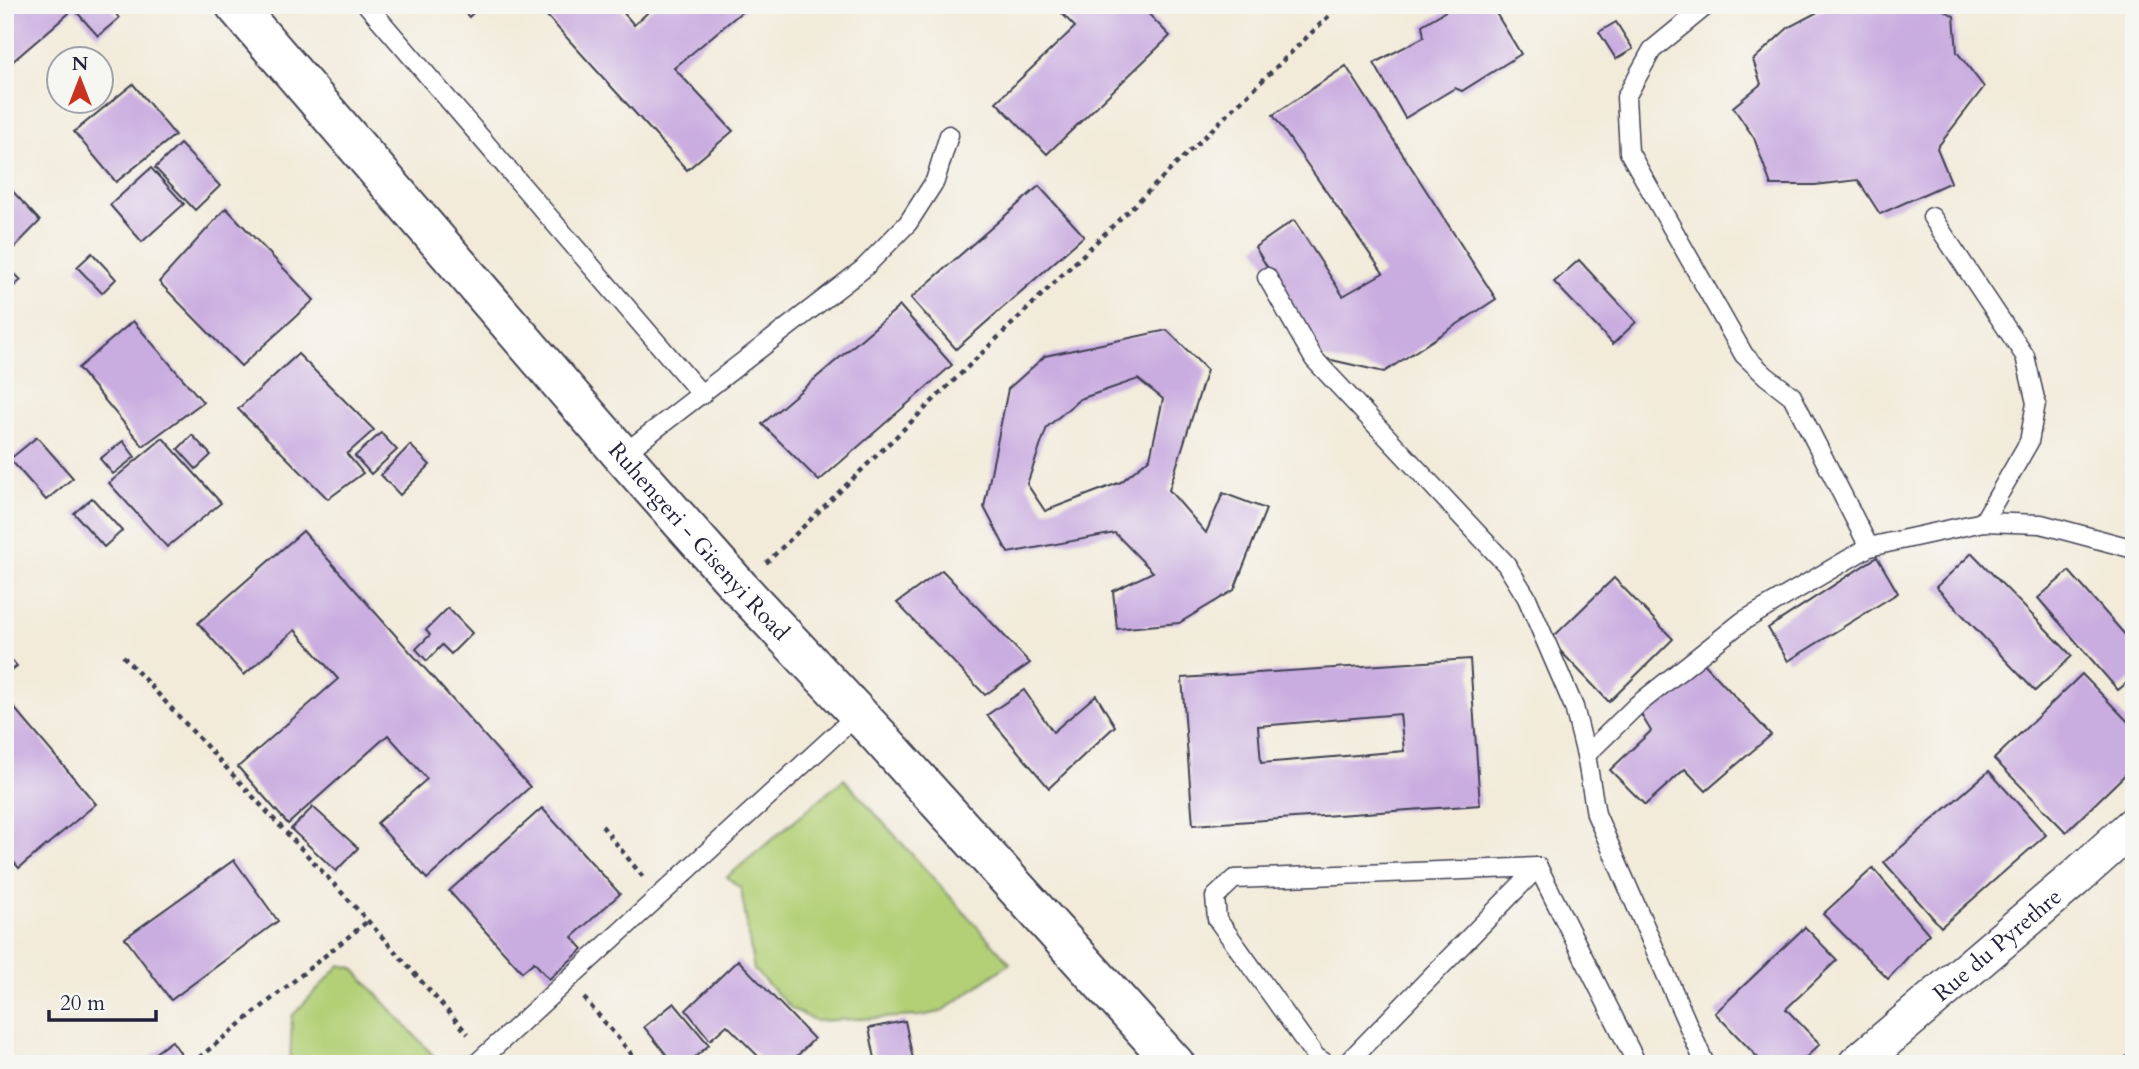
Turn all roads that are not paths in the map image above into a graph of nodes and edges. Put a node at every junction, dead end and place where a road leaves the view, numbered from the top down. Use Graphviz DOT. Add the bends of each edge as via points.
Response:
graph roads {
  1 [pos="234,5"];
  2 [pos="367,5"];
  3 [pos="1707,5"];
  4 [pos="949,135"];
  5 [pos="1932,217"];
  6 [pos="1267,277"];
  7 [pos="702,394"];
  8 [pos="622,455"];
  9 [pos="1983,522"];
  10 [pos="1869,547"];
  11 [pos="2134,549"];
  12 [pos="858,713"];
  13 [pos="1586,755"];
  14 [pos="2134,825"];
  15 [pos="1538,867"];
  16 [pos="479,1062"];
  17 [pos="1175,1064"];
  18 [pos="1327,1064"];
  19 [pos="1346,1064"];
  20 [pos="1637,1064"];
  21 [pos="1705,1064"];
  22 [pos="1857,1064"];
  1 -- 8 [label="highway, Ruhengeri - Gisenyi Road"];
  2 -- 7 [label="lane"];
  3 -- 10 [label="lane" via="1652,50 1626,97 1629,152 1744,355 1792,396"];
  4 -- 7 [label="lane" via="935,181 908,223 863,269"];
  5 -- 9 [label="lane" via="2025,356 2036,403 2029,442"];
  6 -- 13 [label="lane" via="1314,359 1506,564 1527,598 1574,706"];
  7 -- 8 [label="lane"];
  8 -- 12 [label="highway, Ruhengeri - Gisenyi Road"];
  9 -- 10 [label="lane"];
  9 -- 11 [label="lane" via="2041,524"];
  10 -- 13 [label="lane" via="1743,621 1637,705"];
  12 -- 16 [label="lane"];
  12 -- 17 [label="highway, Ruhengeri - Gisenyi Road"];
  13 -- 21 [label="lane" via="1596,814"];
  14 -- 22 [label="street, Rue du Pyrethre"];
  15 -- 18 [label="lane" via="1234,879 1215,897 1217,919 1316,1057"];
  15 -- 19 [label="lane"];
  15 -- 20 [label="lane"];
}
